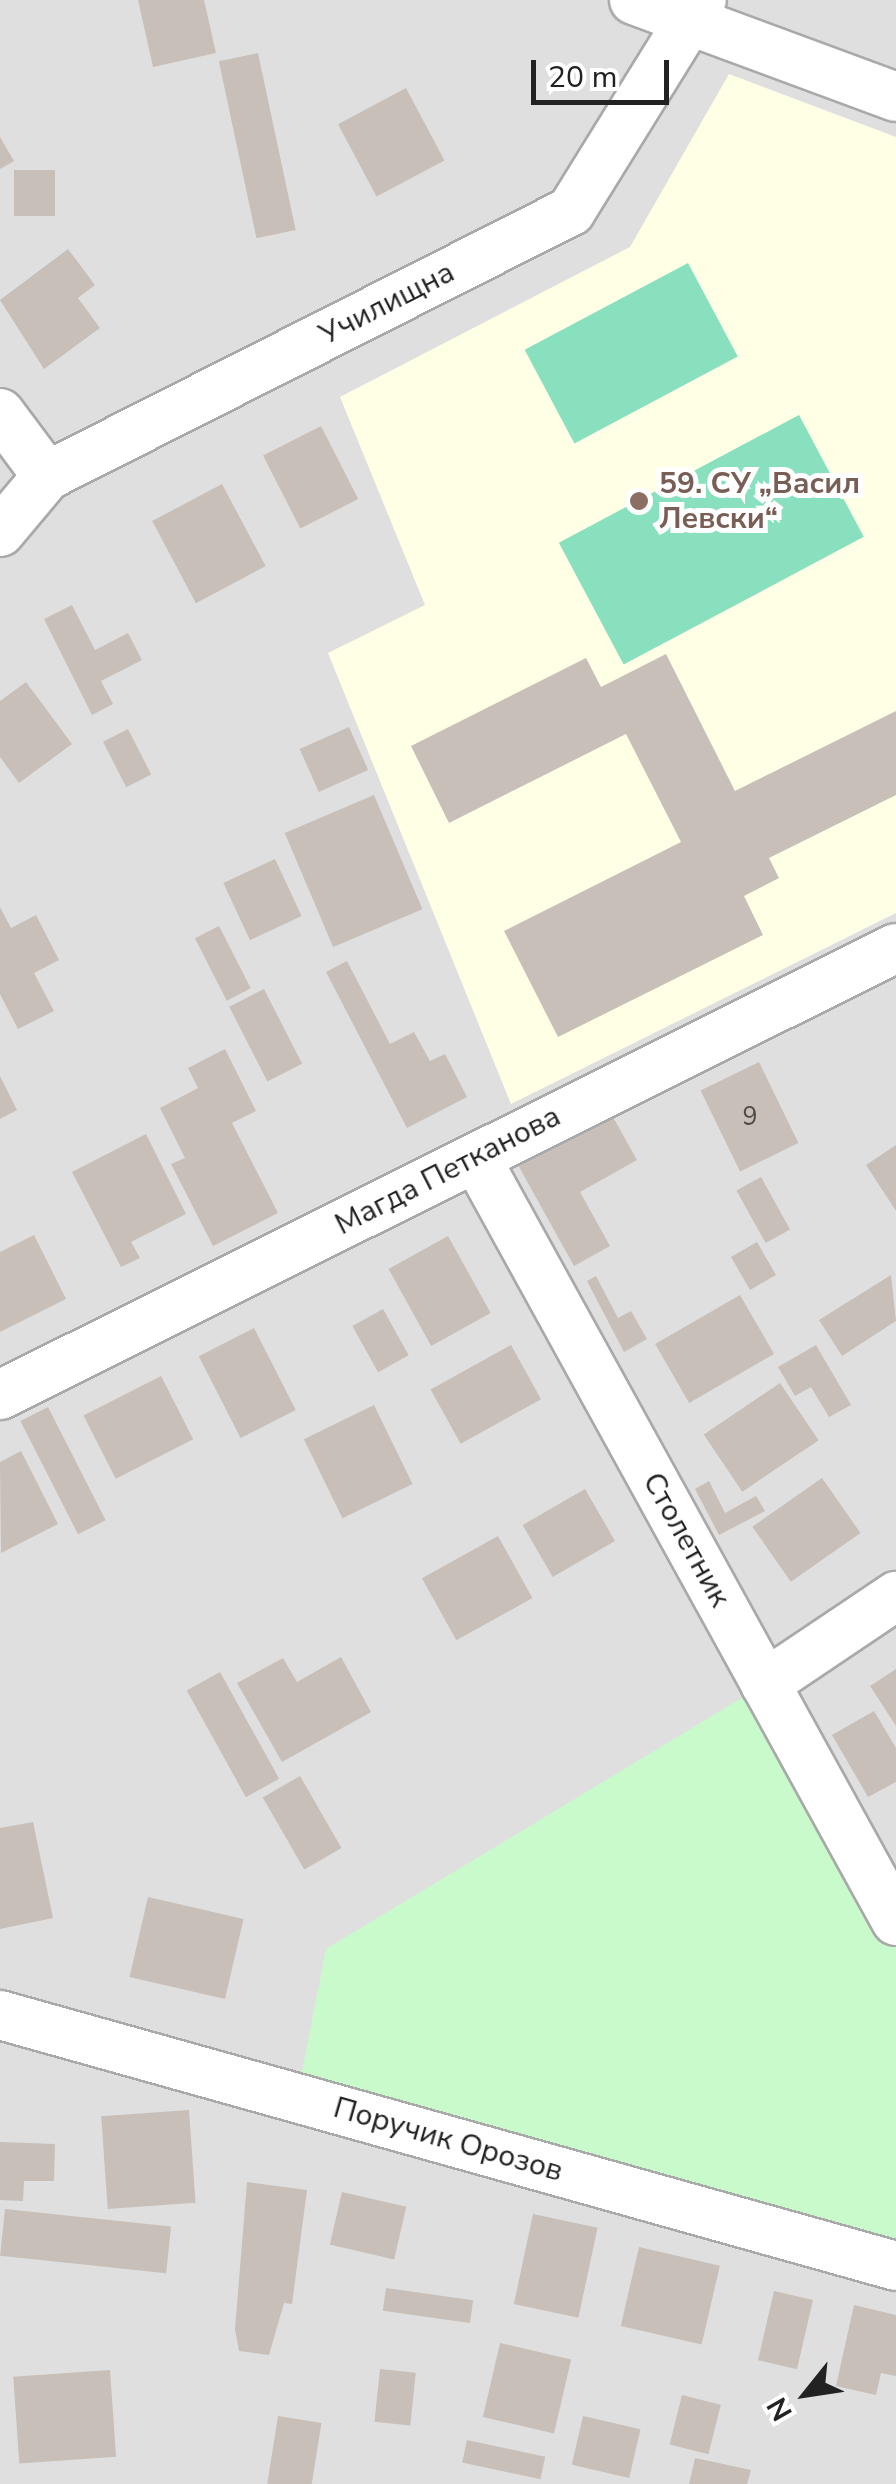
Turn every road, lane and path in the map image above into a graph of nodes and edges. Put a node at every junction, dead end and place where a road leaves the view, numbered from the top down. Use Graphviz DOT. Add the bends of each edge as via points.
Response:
graph roads {
  1 [pos="634,0"];
  2 [pos="696,10"];
  3 [pos="896,98"];
  4 [pos="0,413"];
  5 [pos="47,476"];
  6 [pos="0,532"];
  7 [pos="896,948"];
  8 [pos="476,1158"];
  9 [pos="0,1395"];
  10 [pos="896,1596"];
  11 [pos="765,1684"];
  12 [pos="896,1921"];
  13 [pos="0,2014"];
  14 [pos="896,2266"];
  1 -- 2 [label="street"];
  2 -- 3 [label="street"];
  2 -- 5 [label="street, Училищна" via="571,211"];
  4 -- 5 [label="street"];
  5 -- 6 [label="street, Училищна"];
  7 -- 8 [label="street, Магда Петканова"];
  8 -- 9 [label="street, Магда Петканова"];
  8 -- 11 [label="street, Столетник"];
  10 -- 11 [label="street"];
  11 -- 12 [label="street, Столетник"];
  13 -- 14 [label="street, Поручик Орозов"];
}
